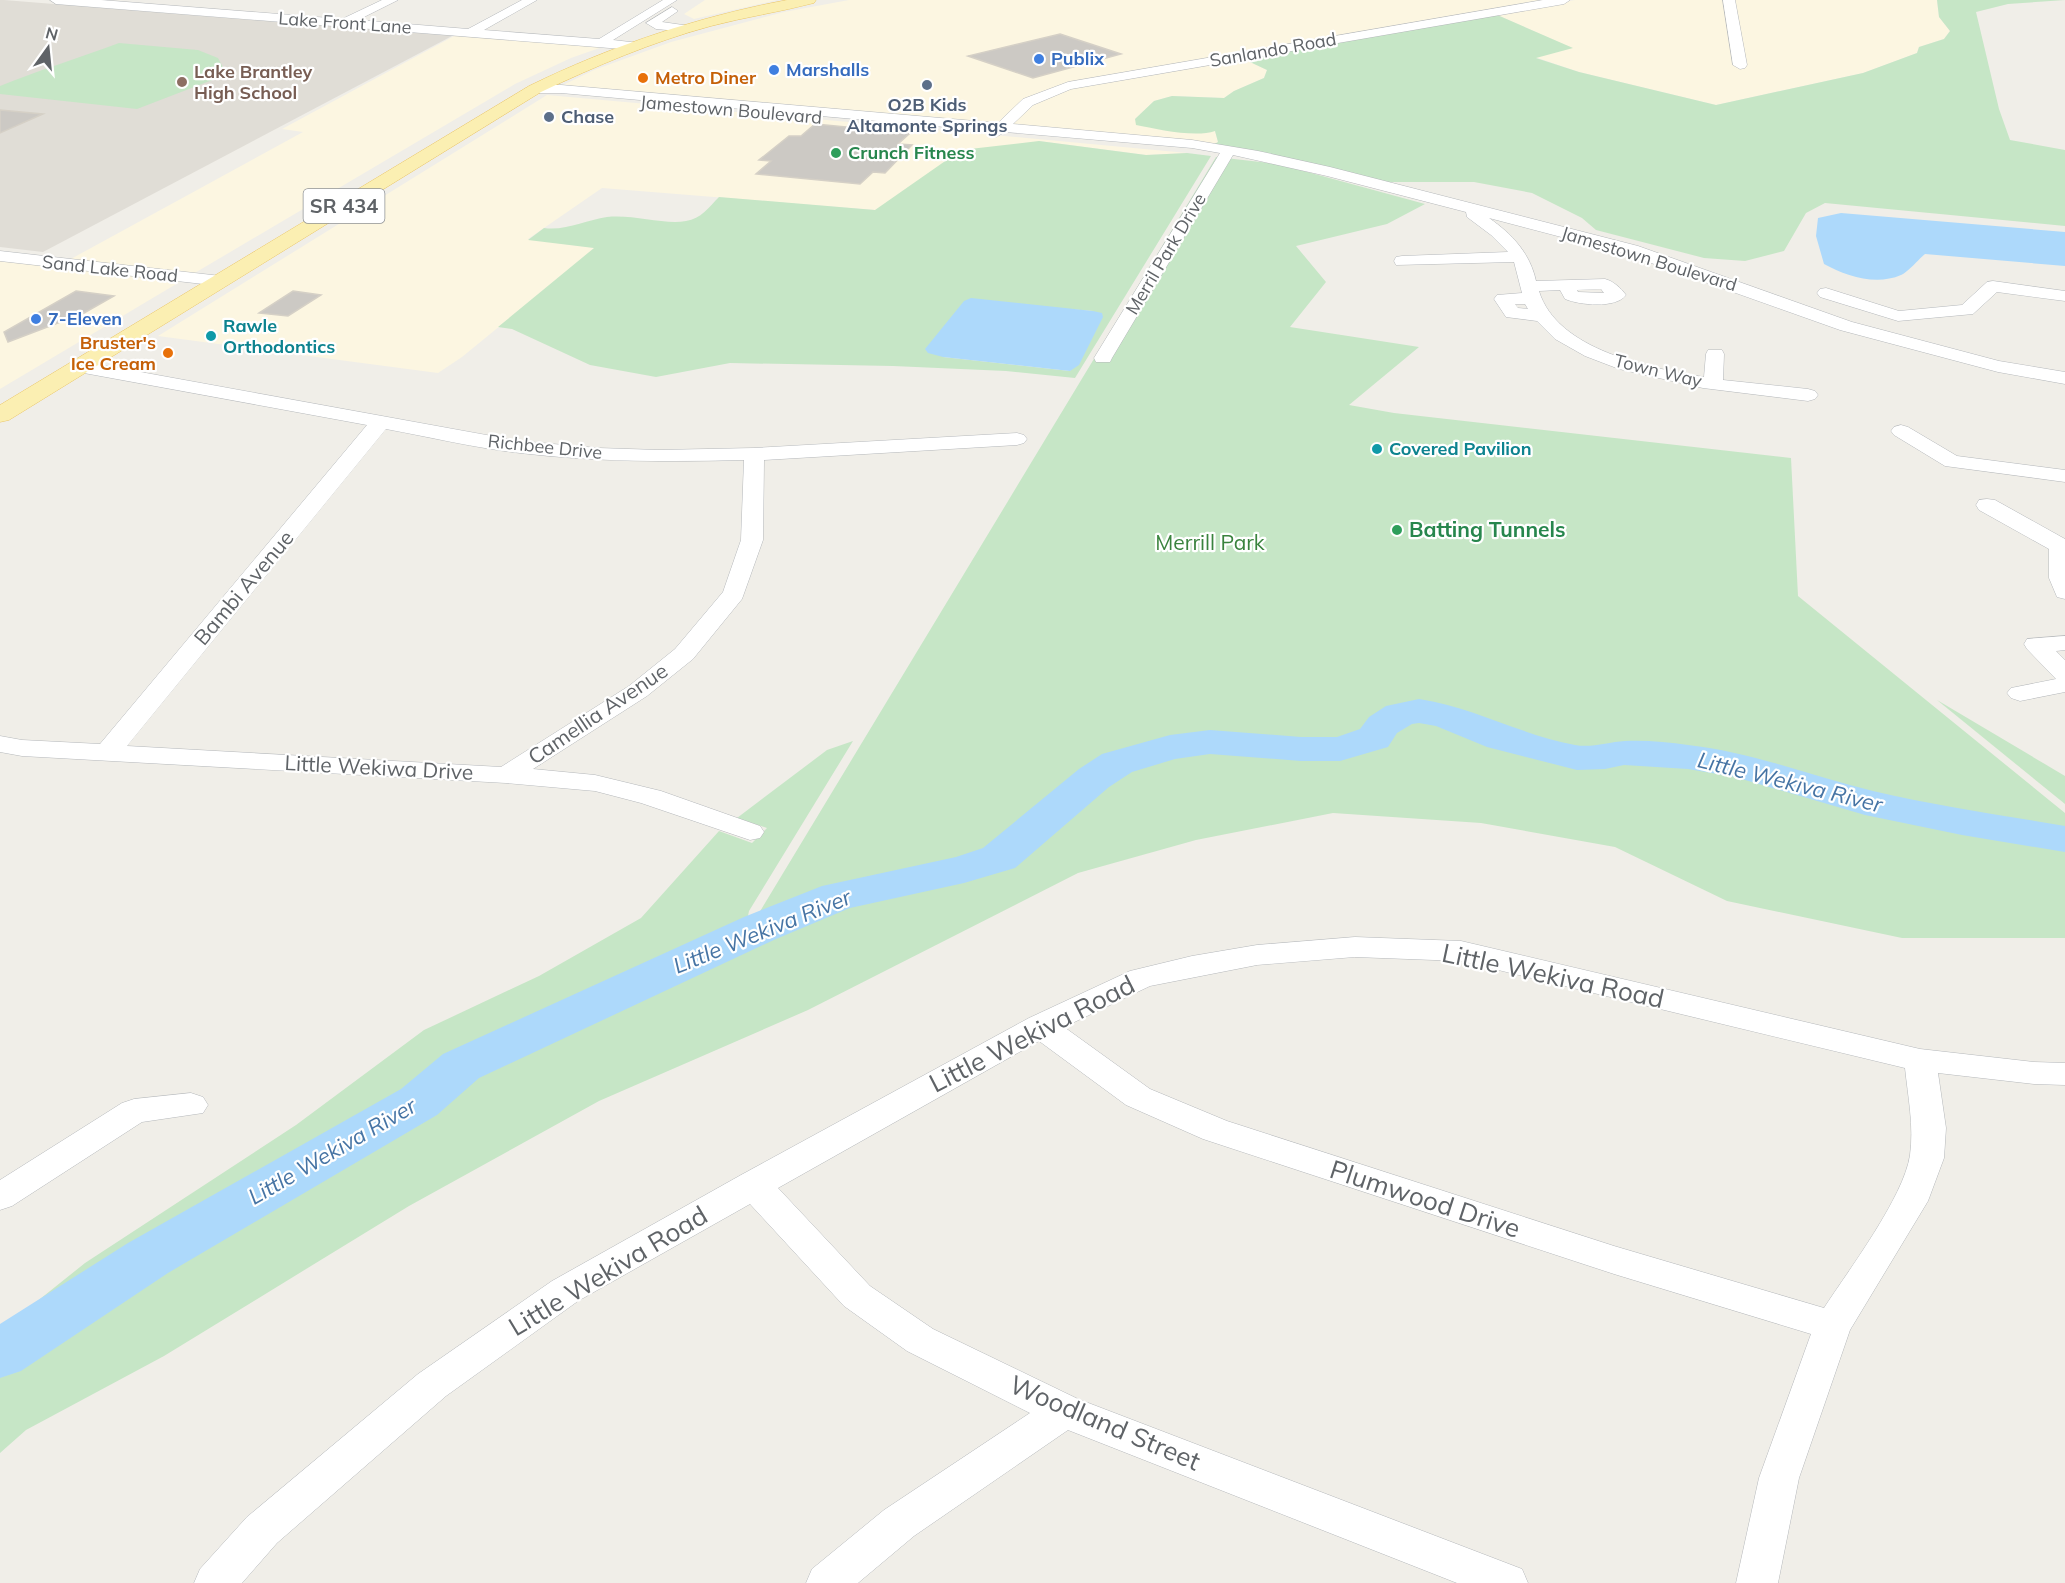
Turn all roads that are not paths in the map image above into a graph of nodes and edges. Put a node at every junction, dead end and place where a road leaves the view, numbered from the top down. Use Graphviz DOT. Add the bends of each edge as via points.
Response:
graph roads {
  1 [pos="56,0"];
  2 [pos="392,0"];
  3 [pos="531,0"];
  4 [pos="809,0"];
  5 [pos="1564,0"];
  6 [pos="1729,0"];
  7 [pos="675,3"];
  8 [pos="344,23"];
  9 [pos="686,29"];
  10 [pos="470,33"];
  11 [pos="603,42"];
  12 [pos="635,46"];
  13 [pos="1740,65"];
  14 [pos="535,89"];
  15 [pos="999,130"];
  16 [pos="1229,150"];
  17 [pos="1454,204"];
  18 [pos="1523,221"];
  19 [pos="1500,233"];
  20 [pos="0,256"];
  21 [pos="1519,257"];
  22 [pos="1402,261"];
  23 [pos="221,281"];
  24 [pos="1605,284"];
  25 [pos="1530,292"];
  26 [pos="1826,293"];
  27 [pos="2065,296"];
  28 [pos="1542,316"];
  29 [pos="1898,316"];
  30 [pos="1871,333"];
  31 [pos="1715,354"];
  32 [pos="1103,358"];
  33 [pos="80,367"];
  34 [pos="2065,378"];
  35 [pos="1713,384"];
  36 [pos="1808,395"];
  37 [pos="0,415"];
  38 [pos="380,423"];
  39 [pos="1900,431"];
  40 [pos="1017,439"];
  41 [pos="754,454"];
  42 [pos="2065,476"];
  43 [pos="1988,505"];
  44 [pos="2062,546"];
  45 [pos="2065,592"];
  46 [pos="2065,643"];
  47 [pos="2065,674"];
  48 [pos="2065,685"];
  49 [pos="2020,693"];
  50 [pos="0,744"];
  51 [pos="107,753"];
  52 [pos="506,775"];
  53 [pos="750,832"];
  54 [pos="1040,1026"];
  55 [pos="1920,1060"];
  56 [pos="2065,1074"];
  57 [pos="191,1105"];
  58 [pos="753,1184"];
  59 [pos="0,1197"];
  60 [pos="1833,1326"];
  61 [pos="1064,1411"];
  62 [pos="215,1583"];
  63 [pos="827,1583"];
  64 [pos="1507,1583"];
  65 [pos="1756,1583"];
  1 -- 8 [label="street, Lake Front Lane"];
  2 -- 8 [label="street"];
  3 -- 10 [label="street"];
  4 -- 9 [label="main road, SR 434"];
  5 -- 15 [label="street, Sanlando Road" via="1098,79 1035,98"];
  6 -- 13 [label="street"];
  7 -- 9 [label="street" via="652,23"];
  7 -- 11 [label="street"];
  8 -- 10 [label="street, Lake Front Lane"];
  9 -- 12 [label="main road, SR 434"];
  10 -- 11 [label="street, Lake Front Lane"];
  11 -- 12 [label="street, Lake Front Lane"];
  12 -- 14 [label="main road, SR 434"];
  14 -- 15 [label="street, Jamestown Boulevard" via="553,94"];
  14 -- 23 [label="main road, SR 434"];
  15 -- 16 [label="street, Jamestown Boulevard" via="1187,150"];
  16 -- 17 [label="street, Jamestown Boulevard"];
  16 -- 32 [label="street, Merril Park Drive"];
  17 -- 18 [label="street, Jamestown Boulevard"];
  17 -- 19 [label="street, Town Way"];
  18 -- 19 [label="street"];
  18 -- 30 [label="street, Jamestown Boulevard" via="1632,250"];
  19 -- 21 [label="street, Town Way"];
  20 -- 23 [label="street, Sand Lake Road"];
  21 -- 22 [label="street"];
  21 -- 25 [label="street, Town Way"];
  23 -- 33 [label="main road, SR 434"];
  24 -- 25 [label="street" via="1616,292 1616,297 1575,297 1566,285"];
  25 -- 28 [label="street, Town Way"];
  25 -- 28 [label="street" via="1503,300 1512,313"];
  26 -- 29 [label="street"];
  27 -- 29 [label="street" via="1993,286 1967,310"];
  28 -- 35 [label="street, Town Way" via="1587,350 1629,367"];
  29 -- 30 [label="street"];
  30 -- 34 [label="street, Jamestown Boulevard" via="1998,366"];
  31 -- 35 [label="street"];
  33 -- 37 [label="main road, SR 434"];
  33 -- 38 [label="street, Richbee Drive"];
  35 -- 36 [label="street, Town Way"];
  38 -- 41 [label="street, Richbee Drive" via="519,447 659,456"];
  38 -- 51 [label="street, Bambi Avenue"];
  39 -- 42 [label="street" via="1952,462"];
  40 -- 41 [label="street, Richbee Drive"];
  41 -- 52 [label="street, Camellia Avenue" via="752,540 734,594 684,654 638,691"];
  43 -- 44 [label="street"];
  44 -- 45 [label="street" via="2060,578"];
  46 -- 47 [label="street" via="2036,644"];
  48 -- 49 [label="street"];
  50 -- 51 [label="street, Little Wekiwa Drive"];
  51 -- 52 [label="street, Little Wekiwa Drive"];
  52 -- 53 [label="street, Little Wekiwa Drive" via="595,783 651,797"];
  54 -- 55 [label="street, Little Wekiva Road" via="1141,978 1192,966 1257,955 1355,947 1461,951"];
  54 -- 58 [label="street, Little Wekiva Road"];
  54 -- 60 [label="street, Plumwood Drive" via="1138,1097 1215,1130 1614,1260"];
  55 -- 56 [label="street, Little Wekiva Road"];
  55 -- 60 [label="street" via="1929,1128 1927,1158 1911,1201"];
  57 -- 59 [label="street" via="134,1111"];
  58 -- 61 [label="street, Woodland Street" via="857,1296 920,1340"];
  58 -- 62 [label="street, Little Wekiva Road" via="565,1291 432,1385 262,1530"];
  60 -- 65 [label="street" via="1779,1478"];
  61 -- 63 [label="street" via="899,1523"];
  61 -- 64 [label="street, Woodland Street"];
}
